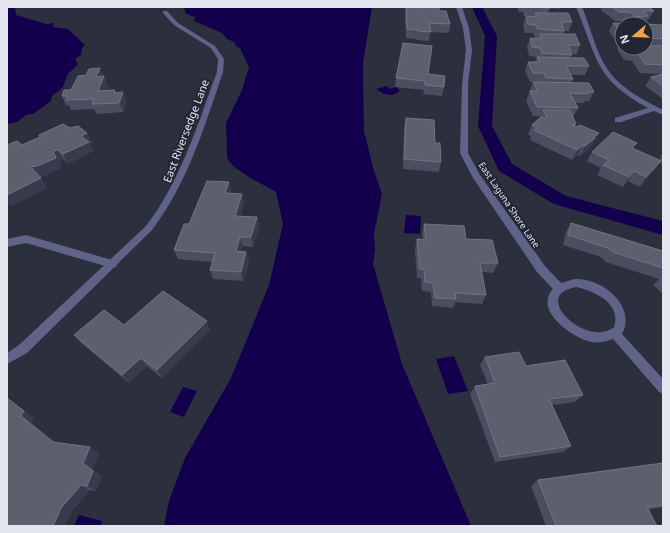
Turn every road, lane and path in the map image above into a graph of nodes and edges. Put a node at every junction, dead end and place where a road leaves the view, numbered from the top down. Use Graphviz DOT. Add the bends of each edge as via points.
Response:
graph roads {
  1 [pos="459,7"];
  2 [pos="579,7"];
  3 [pos="165,12"];
  4 [pos="654,108"];
  5 [pos="663,113"];
  6 [pos="618,120"];
  7 [pos="7,243"];
  8 [pos="112,264"];
  9 [pos="559,288"];
  10 [pos="614,333"];
  11 [pos="7,359"];
  12 [pos="663,388"];
  1 -- 9 [label="street, East Laguna Shore Lane" via="466,28 469,50 465,84 464,153 476,176 540,269"];
  2 -- 4 [label="street" via="609,76 624,90"];
  3 -- 8 [label="street, East Riversedge Lane" via="176,24 213,47 221,59 220,72 178,187 163,212"];
  4 -- 5 [label="street"];
  4 -- 6 [label="street"];
  7 -- 8 [label="street" via="26,239"];
  8 -- 11 [label="street, East Riversedge Lane" via="24,350"];
  9 -- 10 [label="street" via="552,302 561,320 570,328 594,338"];
  9 -- 10 [label="street" via="576,283 592,286 607,294 620,311 622,320"];
  10 -- 12 [label="street"];
}
